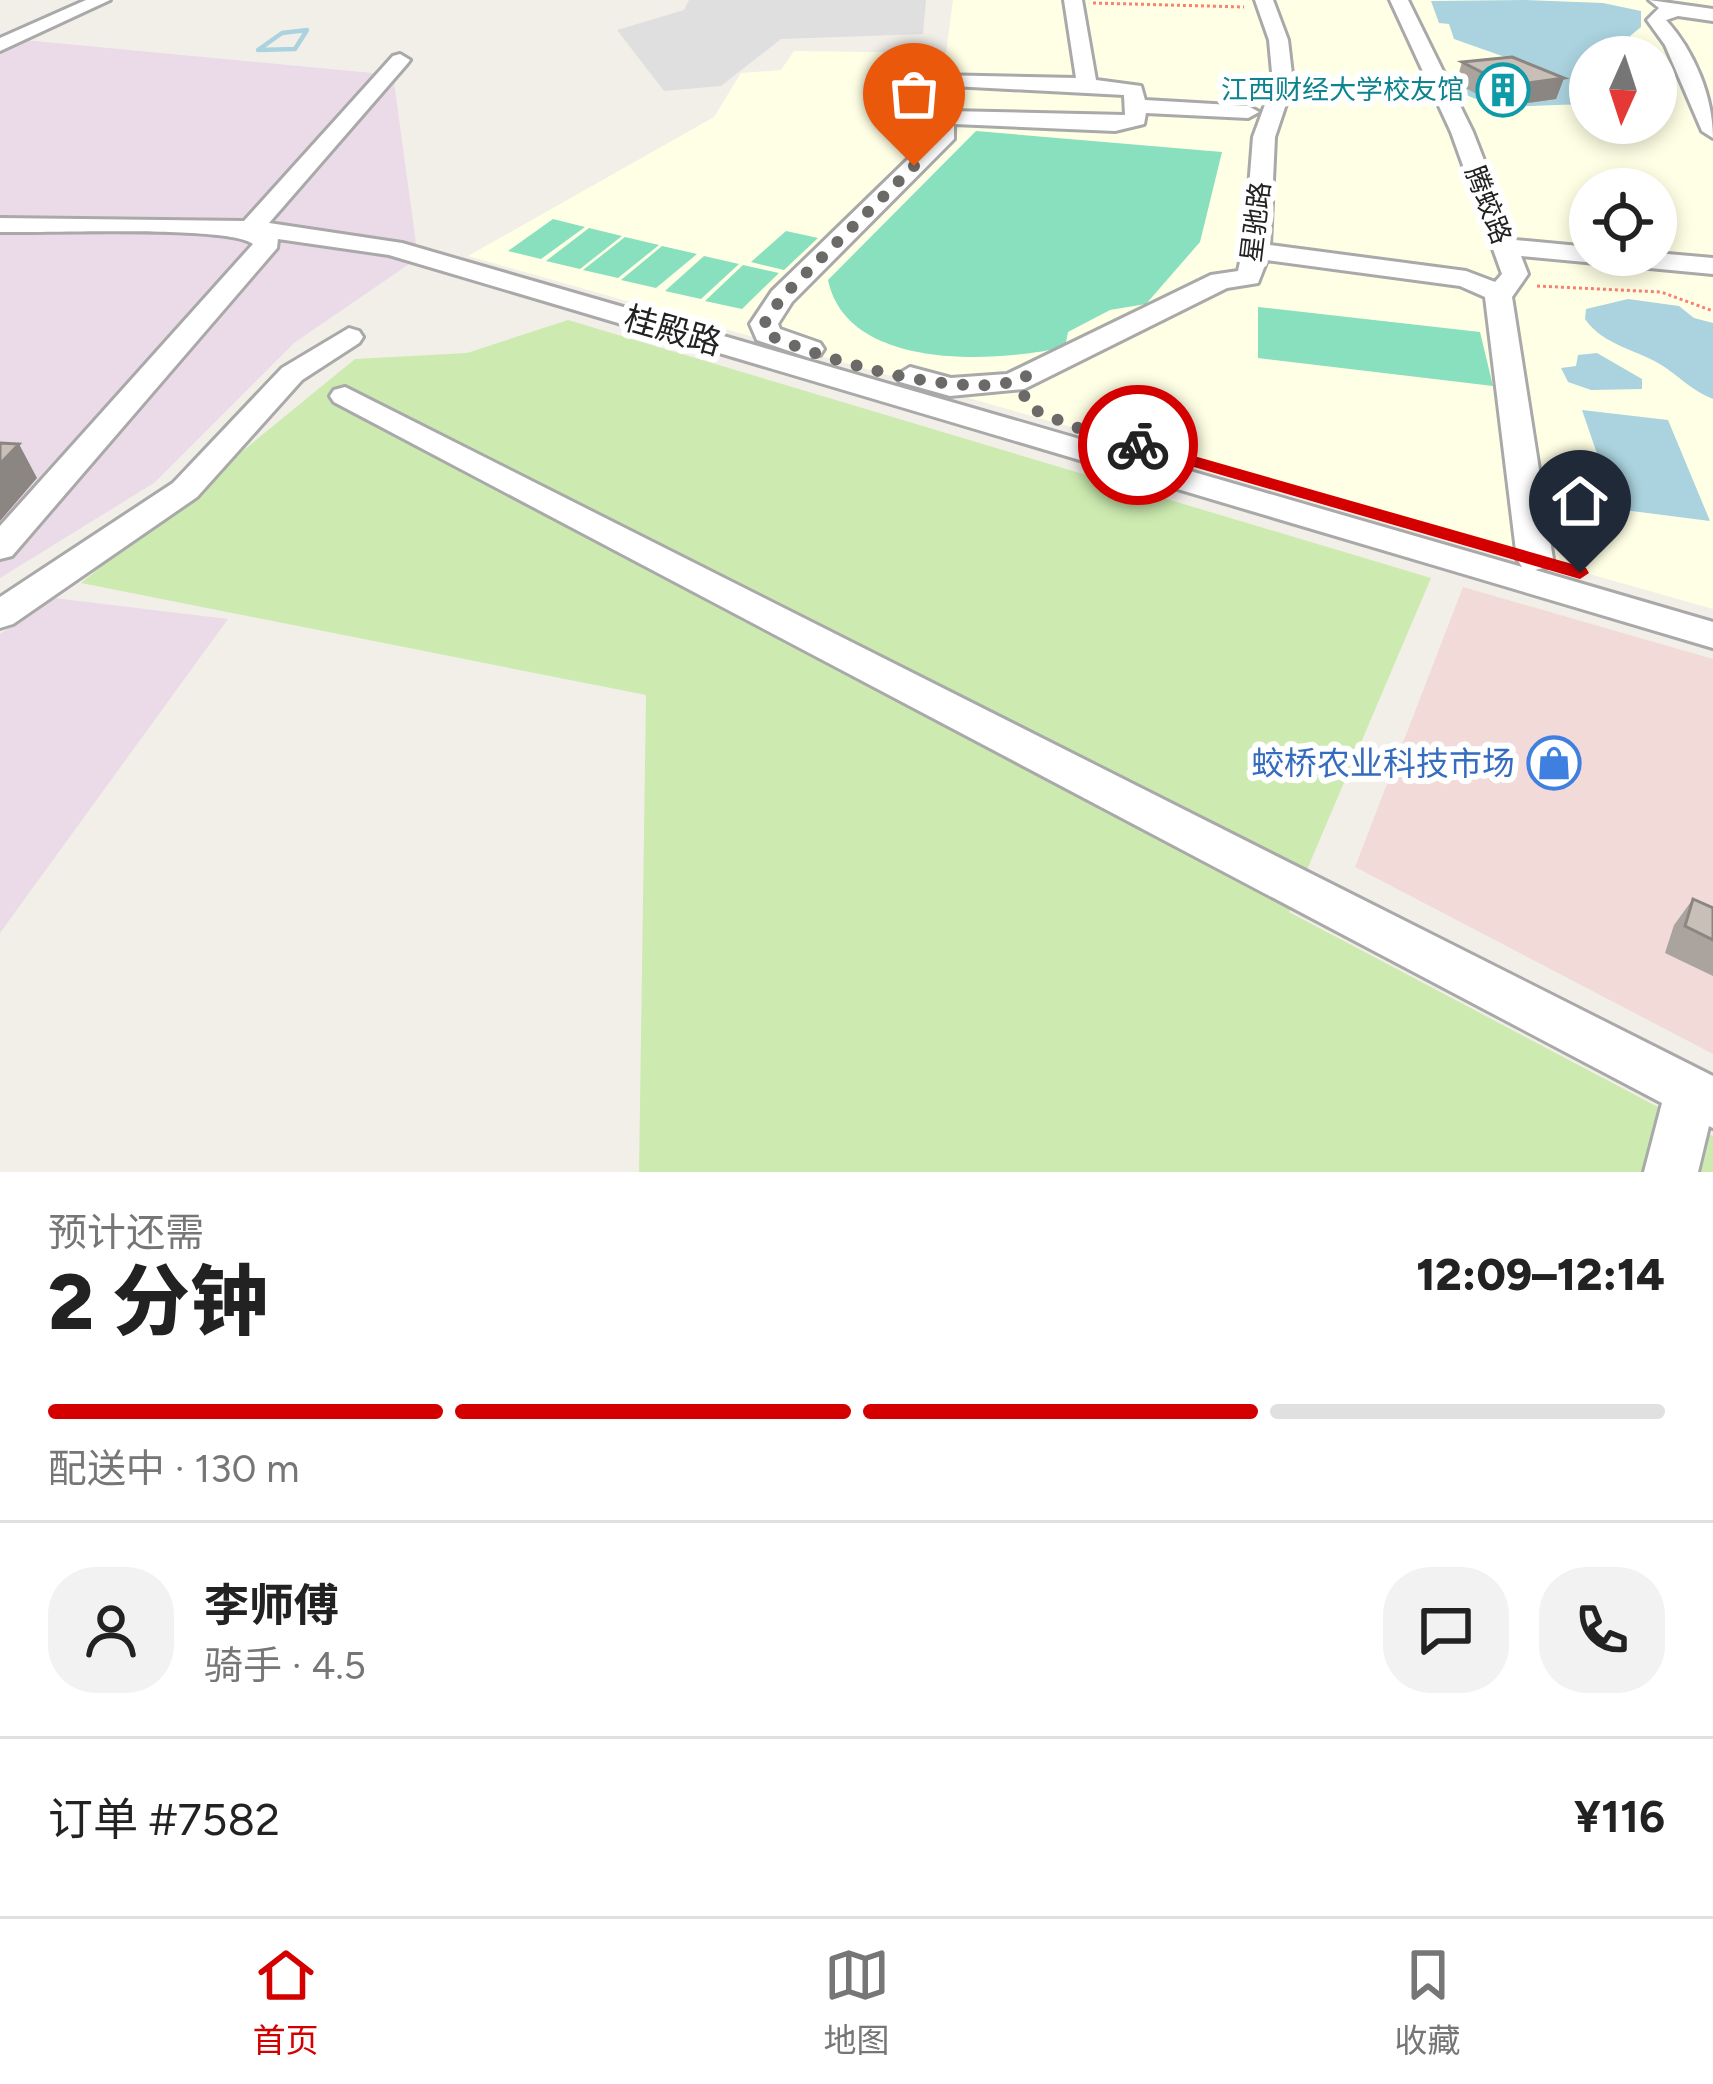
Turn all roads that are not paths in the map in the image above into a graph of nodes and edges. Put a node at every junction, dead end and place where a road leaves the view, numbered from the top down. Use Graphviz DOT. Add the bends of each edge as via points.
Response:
graph roads {
  1 [pos="60,0"];
  2 [pos="100,0"];
  3 [pos="1399,0"];
  4 [pos="1073,1"];
  5 [pos="1253,3"];
  6 [pos="1668,5"];
  7 [pos="1713,15"];
  8 [pos="0,22"];
  9 [pos="0,45"];
  10 [pos="400,60"];
  11 [pos="1087,85"];
  12 [pos="1137,106"];
  13 [pos="1249,112"];
  14 [pos="943,117"];
  15 [pos="1713,130"];
  16 [pos="0,225"];
  17 [pos="251,229"];
  18 [pos="1504,247"];
  19 [pos="1256,251"];
  20 [pos="1569,253"];
  21 [pos="1677,263"];
  22 [pos="1713,266"];
  23 [pos="1504,289"];
  24 [pos="349,337"];
  25 [pos="1026,376"];
  26 [pos="345,396"];
  27 [pos="0,548"];
  28 [pos="1535,559"];
  29 [pos="1713,613"];
  30 [pos="0,615"];
  31 [pos="1713,635"];
  32 [pos="1702,1097"];
  33 [pos="1671,1172"];
  1 -- 8 [label="street"];
  2 -- 9 [label="street"];
  3 -- 18 [label="street, 腾蛟路" via="1462,132"];
  4 -- 11 [label="street"];
  5 -- 19 [label="street, 星驰路" via="1274,23 1283,80 1269,116"];
  6 -- 7 [label="street"];
  6 -- 15 [label="street" via="1656,20 1678,47"];
  10 -- 17 [label="street"];
  11 -- 12 [label="street" via="1127,88"];
  11 -- 14 [label="street" via="943,80"];
  12 -- 13 [label="street"];
  12 -- 14 [label="street" via="1136,119 1115,124"];
  14 -- 25 [label="street" via="946,134 782,297 764,324 767,334 950,387"];
  16 -- 17 [label="street, 桂殿路"];
  17 -- 27 [label="street" via="268,243"];
  17 -- 31 [label="street, 桂殿路" via="393,248"];
  18 -- 20 [label="street"];
  18 -- 23 [label="street, 腾蛟路" via="1515,274"];
  19 -- 23 [label="street"];
  19 -- 25 [label="street, 星驰路" via="1249,277 1220,281"];
  21 -- 22 [label="street"];
  23 -- 28 [label="street, 腾蛟路"];
  24 -- 30 [label="street" via="292,374 184,490"];
  25 -- 28 [label="street" via="1021,389 1030,408 1072,426"];
  26 -- 32 [label="street"];
  28 -- 29 [label="street"];
  32 -- 33 [label="street"];
}
